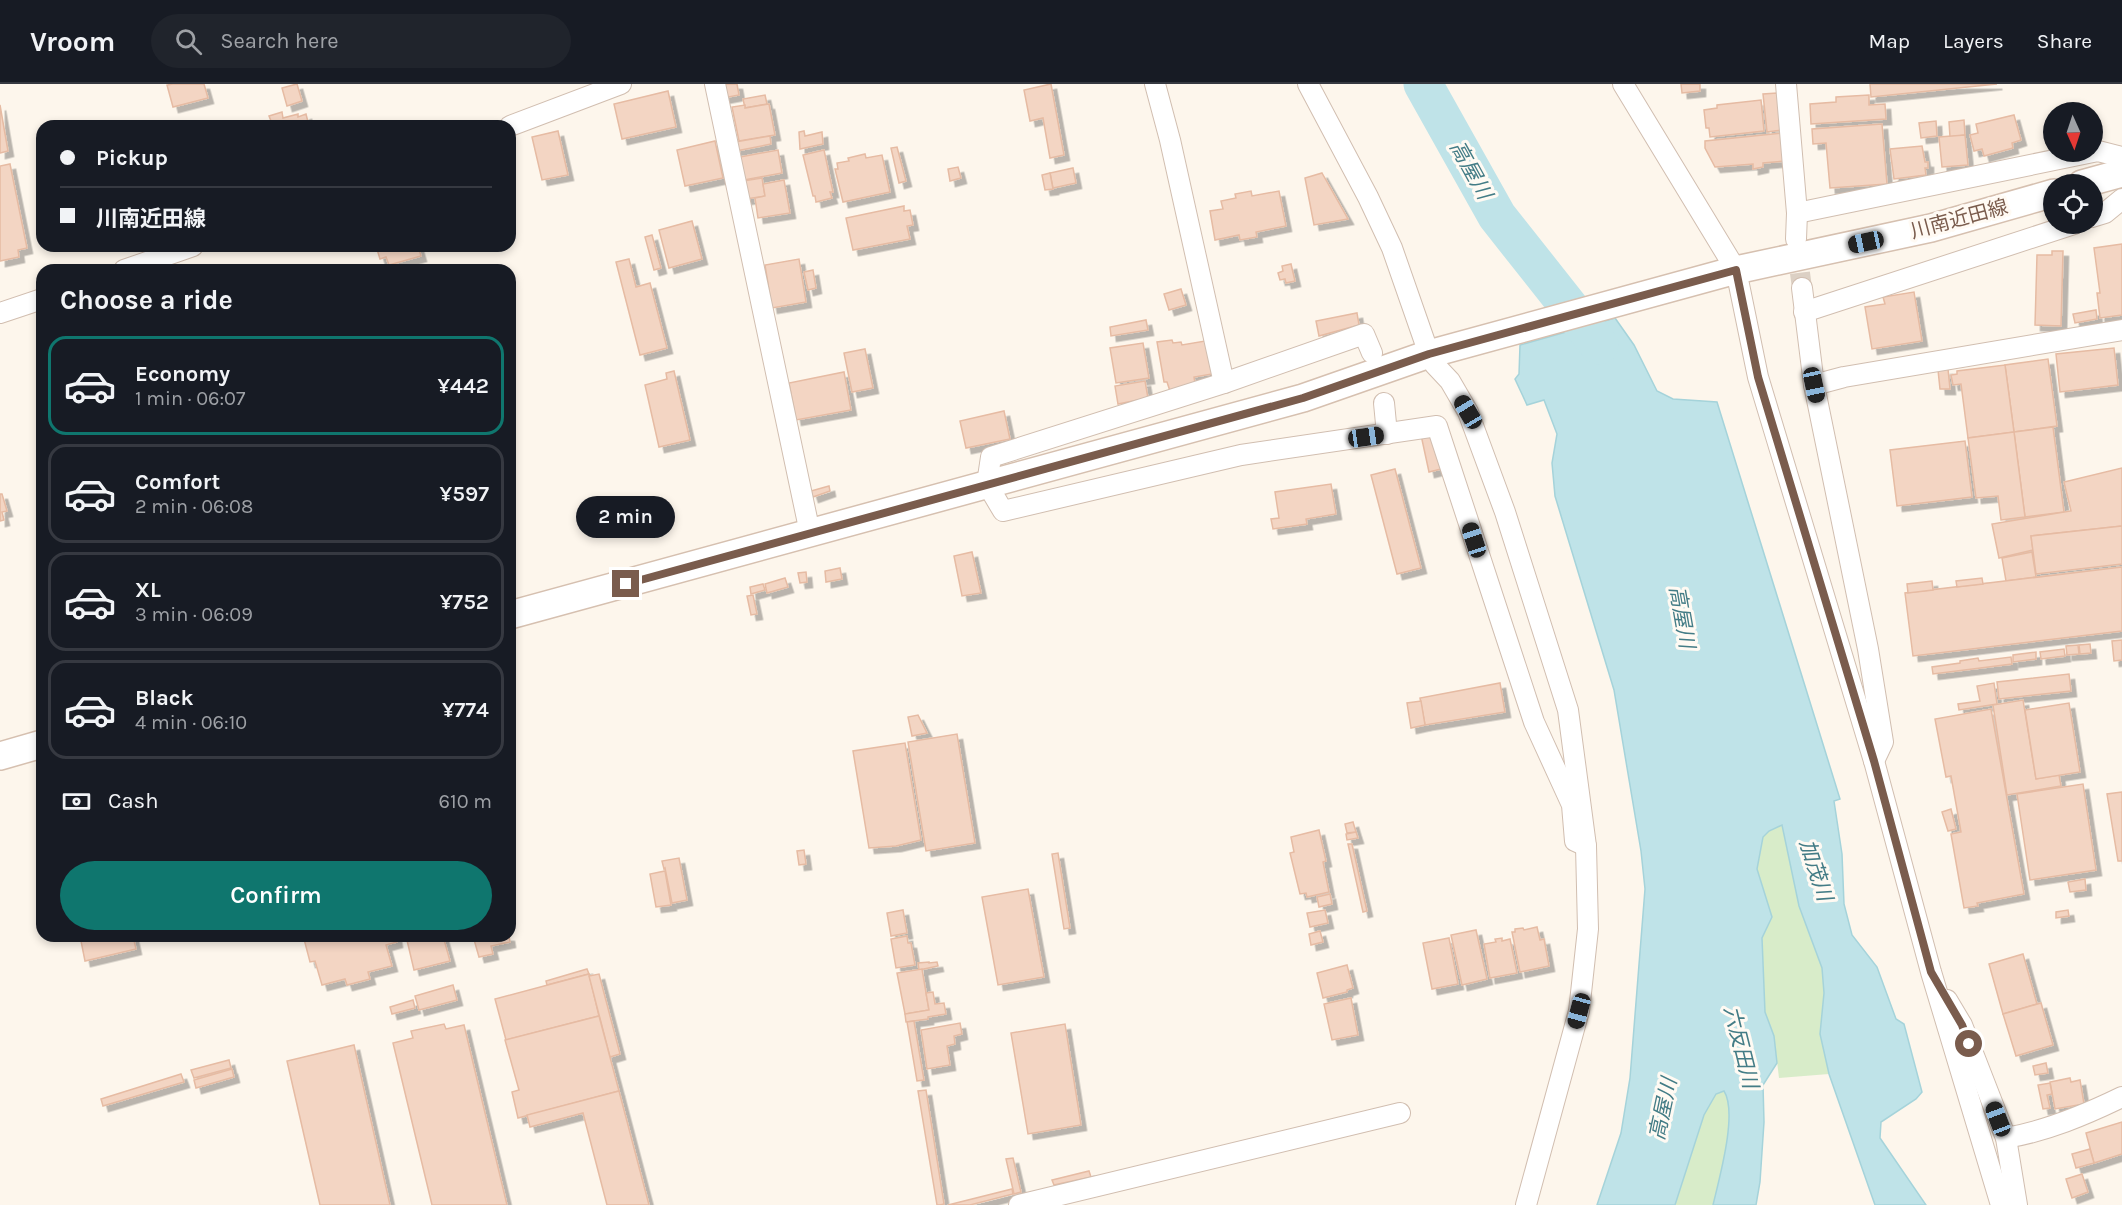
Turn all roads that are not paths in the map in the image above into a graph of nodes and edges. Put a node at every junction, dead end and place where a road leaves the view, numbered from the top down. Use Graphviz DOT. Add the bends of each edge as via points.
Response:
graph roads {
  1 [pos="621,84"];
  2 [pos="715,84"];
  3 [pos="1155,84"];
  4 [pos="1308,84"];
  5 [pos="1623,84"];
  6 [pos="1786,84"];
  7 [pos="516,124"];
  8 [pos="2122,158"];
  9 [pos="2122,173"];
  10 [pos="2103,178"];
  11 [pos="2043,196"];
  12 [pos="2122,199"];
  13 [pos="1797,213"];
  14 [pos="2103,213"];
  15 [pos="2043,234"];
  16 [pos="1796,239"];
  17 [pos="176,252"];
  18 [pos="141,264"];
  19 [pos="1724,273"];
  20 [pos="1802,288"];
  21 [pos="36,301"];
  22 [pos="1804,312"];
  23 [pos="0,313"];
  24 [pos="2122,330"];
  25 [pos="1442,351"];
  26 [pos="1372,353"];
  27 [pos="1224,383"];
  28 [pos="1814,385"];
  29 [pos="1384,403"];
  30 [pos="1387,434"];
  31 [pos="987,484"];
  32 [pos="810,533"];
  33 [pos="516,613"];
  34 [pos="36,746"];
  35 [pos="0,756"];
  36 [pos="1874,761"];
  37 [pos="1586,846"];
  38 [pos="1931,972"];
  39 [pos="2122,1097"];
  40 [pos="1400,1113"];
  41 [pos="2006,1138"];
  42 [pos="1019,1205"];
  43 [pos="1526,1205"];
  44 [pos="2001,1205"];
  45 [pos="2017,1205"];
  1 -- 7 [label="street"];
  2 -- 32 [label="street"];
  3 -- 27 [label="street"];
  4 -- 25 [label="street"];
  5 -- 19 [label="street"];
  6 -- 13 [label="street"];
  8 -- 13 [label="street" via="2098,151"];
  9 -- 10 [label="main road"];
  11 -- 19 [label="main road, 川南近田線" via="1931,228"];
  12 -- 14 [label="street"];
  13 -- 16 [label="street"];
  15 -- 22 [label="street"];
  17 -- 18 [label="street"];
  19 -- 25 [label="main road, 川南近田線"];
  19 -- 36 [label="street"];
  20 -- 22 [label="street"];
  21 -- 23 [label="street"];
  22 -- 28 [label="street"];
  24 -- 28 [label="street"];
  25 -- 31 [label="main road, 川南近田線" via="1303,398"];
  25 -- 37 [label="street" via="1435,365 1450,381 1468,412 1505,512 1568,710"];
  26 -- 27 [label="street" via="1364,334"];
  27 -- 31 [label="street" via="991,457"];
  28 -- 36 [label="street" via="1883,742"];
  29 -- 30 [label="street"];
  30 -- 31 [label="street" via="1241,454 1003,511"];
  30 -- 37 [label="street" via="1437,426 1534,722 1572,805 1575,841"];
  31 -- 32 [label="main road, 川南近田線"];
  32 -- 33 [label="main road, 川南近田線"];
  34 -- 35 [label="main road"];
  36 -- 38 [label="street"];
  37 -- 43 [label="street" via="1588,929 1579,1011"];
  38 -- 41 [label="street" via="1962,1025"];
  38 -- 44 [label="street"];
  39 -- 41 [label="street" via="2092,1112"];
  40 -- 42 [label="street"];
  41 -- 45 [label="street"];
}
